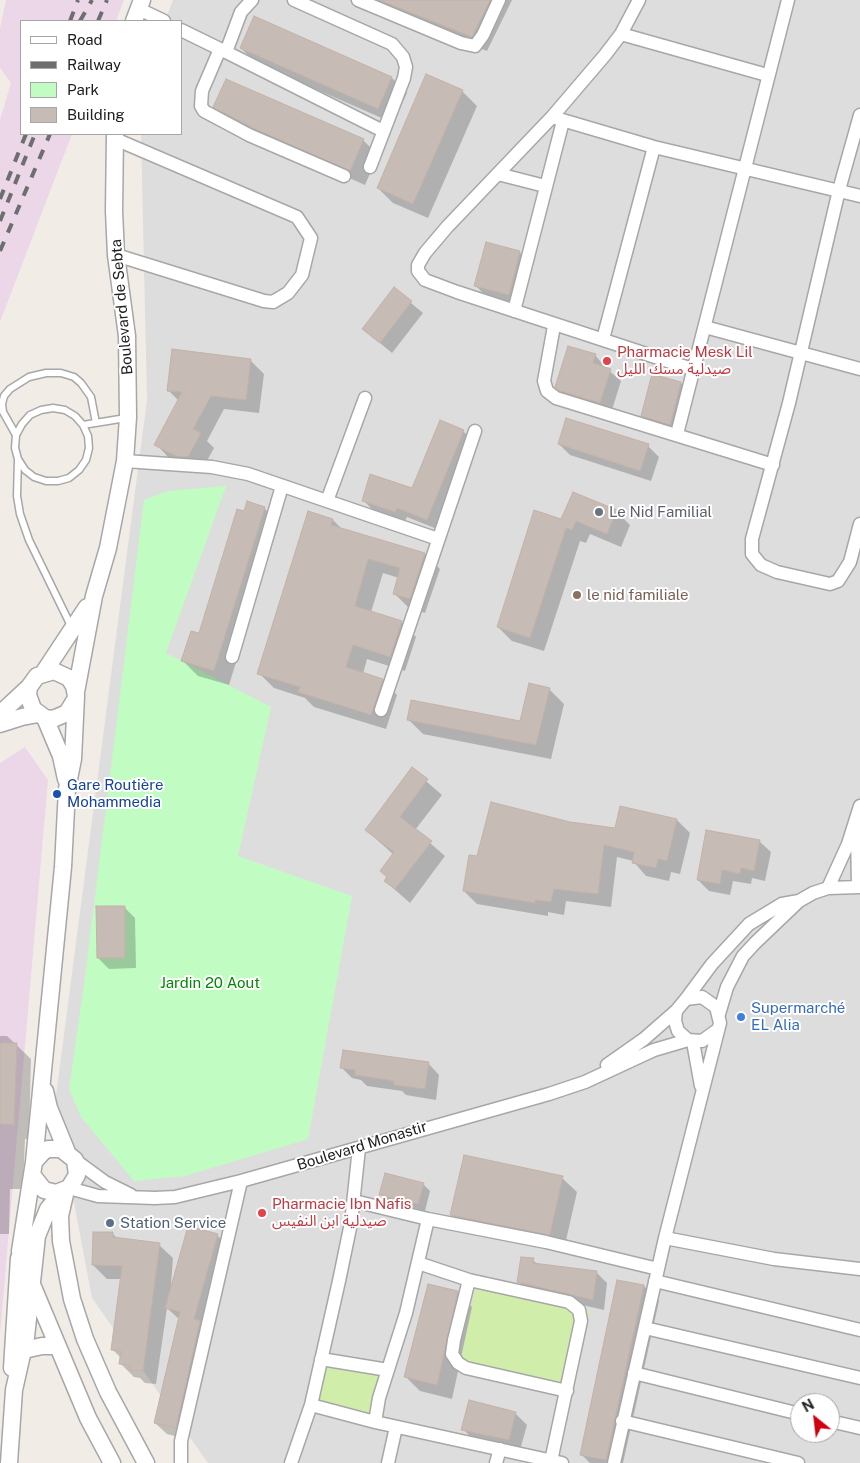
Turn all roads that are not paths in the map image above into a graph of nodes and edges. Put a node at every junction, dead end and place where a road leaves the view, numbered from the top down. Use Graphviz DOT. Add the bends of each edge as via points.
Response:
graph roads {
  1 [pos="252,0"];
  2 [pos="294,0"];
  3 [pos="358,0"];
  4 [pos="499,0"];
  5 [pos="639,0"];
  6 [pos="788,0"];
  7 [pos="138,10"];
  8 [pos="162,20"];
  9 [pos="182,30"];
  10 [pos="621,34"];
  11 [pos="223,51"];
  12 [pos="767,74"];
  13 [pos="860,115"];
  14 [pos="557,119"];
  15 [pos="383,131"];
  16 [pos="115,136"];
  17 [pos="654,147"];
  18 [pos="370,167"];
  19 [pos="744,167"];
  20 [pos="498,174"];
  21 [pos="344,176"];
  22 [pos="545,186"];
  23 [pos="839,190"];
  24 [pos="860,196"];
  25 [pos="116,255"];
  26 [pos="514,311"];
  27 [pos="554,326"];
  28 [pos="705,326"];
  29 [pos="603,339"];
  30 [pos="800,354"];
  31 [pos="860,369"];
  32 [pos="695,370"];
  33 [pos="365,398"];
  34 [pos="128,417"];
  35 [pos="96,423"];
  36 [pos="83,425"];
  37 [pos="475,431"];
  38 [pos="677,434"];
  39 [pos="16,436"];
  40 [pos="18,460"];
  41 [pos="125,461"];
  42 [pos="773,465"];
  43 [pos="282,486"];
  44 [pos="327,501"];
  45 [pos="860,524"];
  46 [pos="438,539"];
  47 [pos="94,596"];
  48 [pos="73,630"];
  49 [pos="232,657"];
  50 [pos="44,672"];
  51 [pos="29,687"];
  52 [pos="75,696"];
  53 [pos="381,710"];
  54 [pos="0,714"];
  55 [pos="42,716"];
  56 [pos="0,724"];
  57 [pos="67,789"];
  58 [pos="858,811"];
  59 [pos="859,887"];
  60 [pos="828,888"];
  61 [pos="799,901"];
  62 [pos="686,999"];
  63 [pos="676,1011"];
  64 [pos="719,1014"];
  65 [pos="716,1031"];
  66 [pos="691,1041"];
  67 [pos="43,1075"];
  68 [pos="584,1082"];
  69 [pos="702,1091"];
  70 [pos="359,1148"];
  71 [pos="71,1156"];
  72 [pos="34,1169"];
  73 [pos="241,1181"];
  74 [pos="66,1190"];
  75 [pos="138,1198"];
  76 [pos="354,1201"];
  77 [pos="428,1219"];
  78 [pos="665,1238"];
  79 [pos="20,1251"];
  80 [pos="418,1264"];
  81 [pos="860,1269"];
  82 [pos="656,1275"];
  83 [pos="469,1280"];
  84 [pos="32,1285"];
  85 [pos="645,1328"];
  86 [pos="860,1330"];
  87 [pos="57,1346"];
  88 [pos="24,1350"];
  89 [pos="321,1359"];
  90 [pos="388,1370"];
  91 [pos="634,1373"];
  92 [pos="860,1378"];
  93 [pos="14,1390"];
  94 [pos="567,1391"];
  95 [pos="311,1405"];
  96 [pos="790,1412"];
  97 [pos="375,1422"];
  98 [pos="622,1422"];
  99 [pos="840,1423"];
  100 [pos="396,1426"];
  101 [pos="860,1428"];
  102 [pos="500,1449"];
  103 [pos="557,1462"];
  104 [pos="8,1463"];
  105 [pos="112,1463"];
  106 [pos="146,1463"];
  107 [pos="181,1463"];
  108 [pos="291,1463"];
  109 [pos="388,1463"];
  110 [pos="496,1463"];
  111 [pos="614,1463"];
  112 [pos="798,1463"];
  1 -- 11 [label="street" via="241,12"];
  2 -- 15 [label="street" via="382,39 400,51 405,62 404,78"];
  3 -- 4 [label="street" via="471,46 478,44"];
  5 -- 10 [label="street"];
  6 -- 12 [label="street"];
  7 -- 8 [label="street"];
  9 -- 11 [label="street"];
  10 -- 12 [label="street"];
  10 -- 14 [label="street"];
  11 -- 15 [label="street"];
  11 -- 21 [label="street" via="202,91 204,111 249,135"];
  12 -- 19 [label="street"];
  13 -- 23 [label="street"];
  14 -- 17 [label="street"];
  14 -- 20 [label="street"];
  14 -- 22 [label="street"];
  15 -- 18 [label="street"];
  16 -- 25 [label="street, Boulevard de Sebta"];
  16 -- 25 [label="street" via="297,217 310,238 302,275 288,293 273,302"];
  17 -- 19 [label="street"];
  17 -- 29 [label="street"];
  19 -- 23 [label="street"];
  19 -- 28 [label="street"];
  20 -- 22 [label="street"];
  20 -- 26 [label="street" via="432,244 418,265 418,271 425,280"];
  22 -- 26 [label="street"];
  23 -- 24 [label="street"];
  23 -- 30 [label="street"];
  25 -- 34 [label="street, Boulevard de Sebta" via="127,336"];
  26 -- 27 [label="street"];
  27 -- 29 [label="street"];
  27 -- 38 [label="street" via="544,375 547,391 565,401"];
  28 -- 30 [label="street"];
  28 -- 32 [label="street"];
  29 -- 32 [label="street"];
  30 -- 31 [label="street"];
  30 -- 42 [label="street"];
  32 -- 38 [label="street"];
  33 -- 44 [label="street"];
  34 -- 35 [label="lane"];
  34 -- 41 [label="street, Boulevard de Sebta"];
  35 -- 36 [label="lane"];
  35 -- 39 [label="lane" via="91,397 81,383 61,373 46,373 29,377 4,396 3,412"];
  36 -- 39 [label="lane" via="65,410 47,409 30,415"];
  36 -- 40 [label="lane" via="88,436 86,460 69,478 46,481 34,477"];
  37 -- 46 [label="street"];
  38 -- 42 [label="street"];
  39 -- 40 [label="lane"];
  40 -- 48 [label="lane" via="16,479 20,514 29,540"];
  41 -- 43 [label="street" via="232,470"];
  41 -- 47 [label="street, Boulevard de Sebta" via="108,548"];
  42 -- 45 [label="street" via="752,539 752,554 760,565 817,582 830,584 838,581 850,562"];
  43 -- 44 [label="street"];
  43 -- 49 [label="street"];
  44 -- 46 [label="street"];
  46 -- 53 [label="street"];
  47 -- 48 [label="street, Boulevard de Sebta"];
  47 -- 52 [label="street, Boulevard de Sebta"];
  48 -- 50 [label="street, Boulevard de Sebta"];
  50 -- 51 [label="street"];
  50 -- 52 [label="street" via="64,674 72,682"];
  51 -- 54 [label="street"];
  51 -- 55 [label="street" via="29,702"];
  52 -- 55 [label="street" via="67,713 53,719"];
  52 -- 57 [label="street, Boulevard de Sebta" via="74,749"];
  55 -- 56 [label="street" via="22,717"];
  55 -- 57 [label="street" via="62,756"];
  57 -- 67 [label="street" via="63,868"];
  58 -- 59 [label="street"];
  58 -- 60 [label="street"];
  59 -- 60 [label="street"];
  60 -- 61 [label="street"];
  61 -- 62 [label="street" via="782,904 749,924 712,964"];
  61 -- 64 [label="street" via="743,956 727,987"];
  62 -- 63 [label="street"];
  62 -- 64 [label="street" via="702,997 710,1001"];
  63 -- 66 [label="street" via="678,1031"];
  63 -- 68 [label="street, Boulevard Monastir" via="644,1039"];
  64 -- 65 [label="street"];
  65 -- 66 [label="street" via="710,1038"];
  65 -- 69 [label="street"];
  66 -- 68 [label="street, Boulevard Monastir" via="654,1050"];
  66 -- 69 [label="street"];
  67 -- 71 [label="street" via="49,1108"];
  67 -- 72 [label="street"];
  68 -- 70 [label="street, Boulevard Monastir"];
  69 -- 78 [label="street"];
  70 -- 73 [label="street, Boulevard Monastir"];
  70 -- 76 [label="street"];
  71 -- 72 [label="street" via="55,1148 48,1149 42,1152"];
  71 -- 74 [label="street" via="77,1175"];
  71 -- 75 [label="street, Boulevard Monastir" via="105,1182"];
  72 -- 74 [label="street" via="35,1182 44,1190 56,1193"];
  72 -- 79 [label="street"];
  73 -- 75 [label="street, Boulevard Monastir" via="175,1197"];
  73 -- 107 [label="street" via="181,1441"];
  74 -- 75 [label="street, Boulevard Monastir"];
  74 -- 84 [label="street" via="48,1209 39,1231"];
  74 -- 106 [label="street" via="60,1216 61,1236 72,1299 108,1392"];
  76 -- 77 [label="street"];
  76 -- 89 [label="street"];
  77 -- 80 [label="street"];
  77 -- 82 [label="street" via="546,1242"];
  78 -- 81 [label="street" via="774,1259"];
  78 -- 82 [label="street"];
  79 -- 84 [label="street"];
  79 -- 93 [label="street" via="12,1354"];
  80 -- 83 [label="street"];
  80 -- 90 [label="street"];
  82 -- 85 [label="street"];
  82 -- 86 [label="street"];
  83 -- 94 [label="street" via="569,1302 577,1307 581,1321"];
  83 -- 94 [label="street" via="452,1354 458,1364"];
  84 -- 87 [label="street"];
  84 -- 88 [label="street"];
  85 -- 91 [label="street"];
  85 -- 92 [label="street"];
  87 -- 88 [label="street"];
  87 -- 105 [label="street" via="88,1418"];
  88 -- 93 [label="street"];
  89 -- 90 [label="street"];
  89 -- 95 [label="street"];
  90 -- 97 [label="street"];
  91 -- 96 [label="street"];
  91 -- 98 [label="street"];
  93 -- 104 [label="street"];
  94 -- 103 [label="street"];
  95 -- 97 [label="street"];
  95 -- 108 [label="street"];
  97 -- 100 [label="street"];
  98 -- 111 [label="street"];
  98 -- 112 [label="street"];
  99 -- 101 [label="street"];
  100 -- 102 [label="street"];
  100 -- 109 [label="street"];
  102 -- 103 [label="street"];
  102 -- 110 [label="street"];
}
